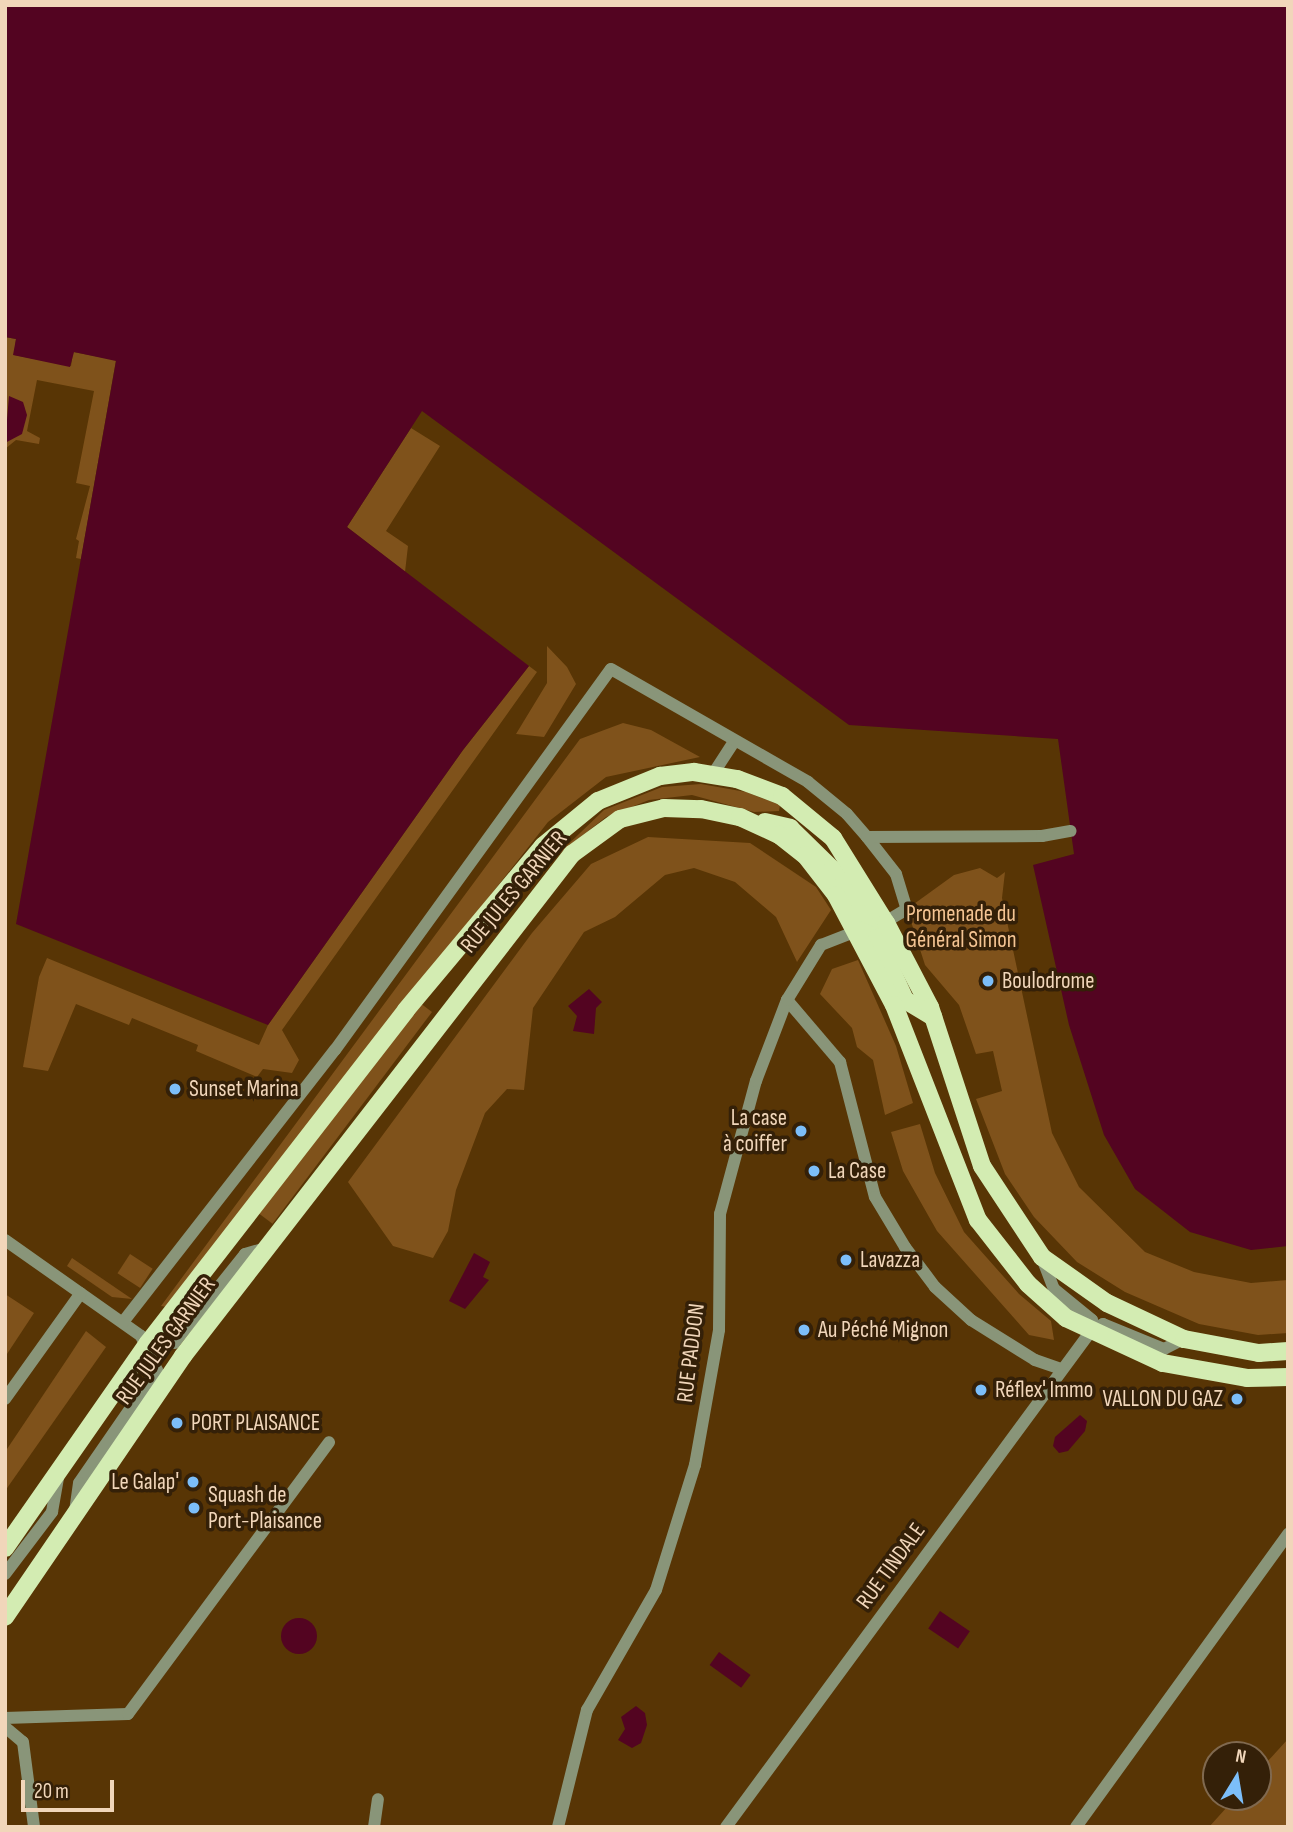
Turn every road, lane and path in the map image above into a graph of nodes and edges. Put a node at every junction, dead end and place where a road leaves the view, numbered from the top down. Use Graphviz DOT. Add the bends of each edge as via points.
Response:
graph roads {
  1 [pos="734,741"];
  2 [pos="713,774"];
  3 [pos="740,817"];
  4 [pos="1071,831"];
  5 [pos="867,837"];
  6 [pos="886,923"];
  7 [pos="858,929"];
  8 [pos="787,1000"];
  9 [pos="933,1017"];
  10 [pos="5,1240"];
  11 [pos="266,1248"];
  12 [pos="1042,1257"];
  13 [pos="81,1293"];
  14 [pos="123,1322"];
  15 [pos="1091,1331"];
  16 [pos="1184,1339"];
  17 [pos="148,1343"];
  18 [pos="1288,1351"];
  19 [pos="1062,1370"];
  20 [pos="1288,1377"];
  21 [pos="5,1399"];
  22 [pos="329,1442"];
  23 [pos="60,1470"];
  24 [pos="74,1516"];
  25 [pos="1288,1534"];
  26 [pos="7,1542"];
  27 [pos="5,1574"];
  28 [pos="5,1617"];
  29 [pos="5,1718"];
  30 [pos="5,1727"];
  31 [pos="378,1800"];
  32 [pos="34,1827"];
  33 [pos="374,1827"];
  34 [pos="558,1827"];
  35 [pos="726,1827"];
  36 [pos="1076,1827"];
  1 -- 2 [label="street"];
  1 -- 5 [label="street" via="808,782"];
  1 -- 14 [label="street" via="611,669 335,1050"];
  2 -- 6 [label="main road, RUE JULES GARNIER" via="782,796 832,838"];
  2 -- 17 [label="main road, RUE JULES GARNIER" via="660,776 598,801 543,846 406,1010"];
  3 -- 6 [label="main road" via="790,828 832,869 862,914"];
  3 -- 7 [label="main road, RUE JULES GARNIER" via="779,835 805,855"];
  3 -- 11 [label="main road, RUE JULES GARNIER" via="664,808 620,818 572,854"];
  4 -- 5 [label="street" via="1042,836"];
  5 -- 6 [label="street" via="896,874 907,909"];
  6 -- 7 [label="street, RUE PADDON"];
  6 -- 9 [label="main road, RUE JULES GARNIER"];
  7 -- 8 [label="street, RUE PADDON" via="821,945"];
  7 -- 9 [label="main road" via="877,938 905,1000"];
  7 -- 15 [label="main road, RUE JULES GARNIER" via="894,1005 978,1220 1028,1284 1066,1318"];
  8 -- 19 [label="street" via="839,1062 875,1197 912,1257 935,1287 971,1320 1035,1360"];
  8 -- 34 [label="street, RUE PADDON" via="756,1082 720,1214 719,1330 695,1465 656,1590 587,1710"];
  9 -- 12 [label="main road, RUE JULES GARNIER" via="982,1166"];
  10 -- 13 [label="street"];
  11 -- 17 [label="street" via="245,1254 174,1343"];
  11 -- 24 [label="main road, RUE JULES GARNIER" via="183,1356"];
  12 -- 15 [label="street" via="1054,1289 1092,1320"];
  12 -- 16 [label="main road, RUE JULES GARNIER" via="1108,1303"];
  13 -- 14 [label="street"];
  13 -- 21 [label="street"];
  14 -- 17 [label="street"];
  15 -- 16 [label="street" via="1103,1324 1164,1349"];
  15 -- 19 [label="street, RUE TINDALE"];
  15 -- 20 [label="main road, RUE JULES GARNIER" via="1163,1363 1247,1378"];
  16 -- 18 [label="main road, RUE JULES GARNIER" via="1259,1353"];
  17 -- 23 [label="main road, RUE JULES GARNIER"];
  17 -- 24 [label="street" via="157,1370 79,1483"];
  19 -- 35 [label="street, RUE TINDALE"];
  22 -- 29 [label="street" via="128,1714"];
  23 -- 26 [label="main road, RUE JULES GARNIER"];
  23 -- 27 [label="street" via="52,1512"];
  24 -- 28 [label="main road, RUE JULES GARNIER"];
  25 -- 36 [label="street"];
  30 -- 32 [label="street" via="23,1742"];
  31 -- 33 [label="street"];
}
